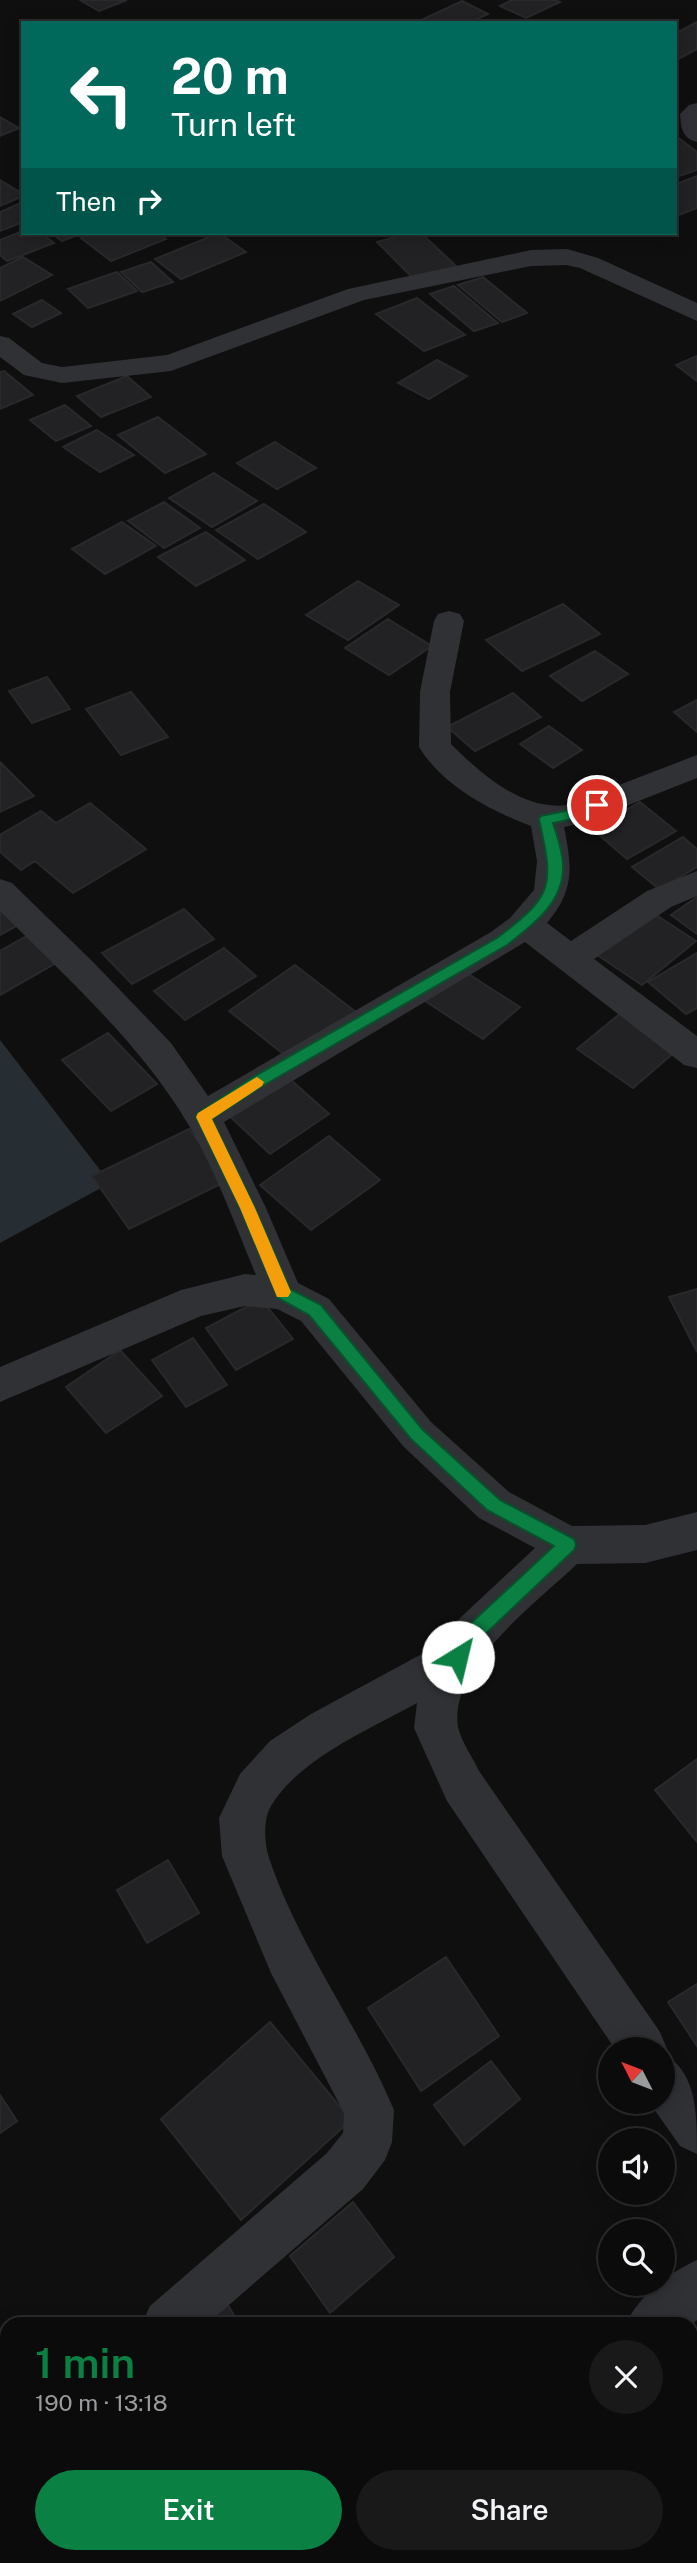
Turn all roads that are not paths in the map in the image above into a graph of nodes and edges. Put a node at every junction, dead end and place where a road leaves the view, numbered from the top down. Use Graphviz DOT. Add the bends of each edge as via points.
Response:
graph roads {
  1 [pos="697,110"];
  2 [pos="697,135"];
  3 [pos="697,313"];
  4 [pos="0,344"];
  5 [pos="449,621"];
  6 [pos="697,766"];
  7 [pos="546,819"];
  8 [pos="697,883"];
  9 [pos="0,891"];
  10 [pos="525,924"];
  11 [pos="570,958"];
  12 [pos="697,1055"];
  13 [pos="203,1117"];
  14 [pos="284,1294"];
  15 [pos="0,1385"];
  16 [pos="697,1531"];
  17 [pos="568,1545"];
  18 [pos="458,1657"];
  19 [pos="635,2037"];
  20 [pos="676,2098"];
  21 [pos="697,2129"];
  22 [pos="697,2286"];
  23 [pos="176,2317"];
  24 [pos="660,2317"];
  1 -- 2 [label="street" via="692,114"];
  3 -- 4 [label="street" via="589,263 567,257 531,258 357,294 171,363 62,374 33,369"];
  5 -- 7 [label="street" via="435,692 435,747 466,778 512,806"];
  6 -- 7 [label="street" via="572,815"];
  7 -- 10 [label="street" via="556,866 553,887 540,910"];
  8 -- 11 [label="street" via="660,899"];
  9 -- 13 [label="street" via="158,1053"];
  10 -- 11 [label="street"];
  10 -- 13 [label="street"];
  11 -- 12 [label="street"];
  13 -- 14 [label="street"];
  14 -- 15 [label="street" via="244,1290 195,1301"];
  14 -- 17 [label="street" via="315,1310 416,1434 494,1505"];
  16 -- 17 [label="street" via="645,1544"];
  17 -- 18 [label="street" via="475,1632"];
  18 -- 19 [label="street" via="441,1681 436,1728 441,1740 463,1786"];
  18 -- 23 [label="street" via="286,1756 256,1789 242,1818 246,1856 288,1955 369,2109 367,2142 345,2171"];
  20 -- 21 [label="street"];
  22 -- 24 [label="street"];
}
